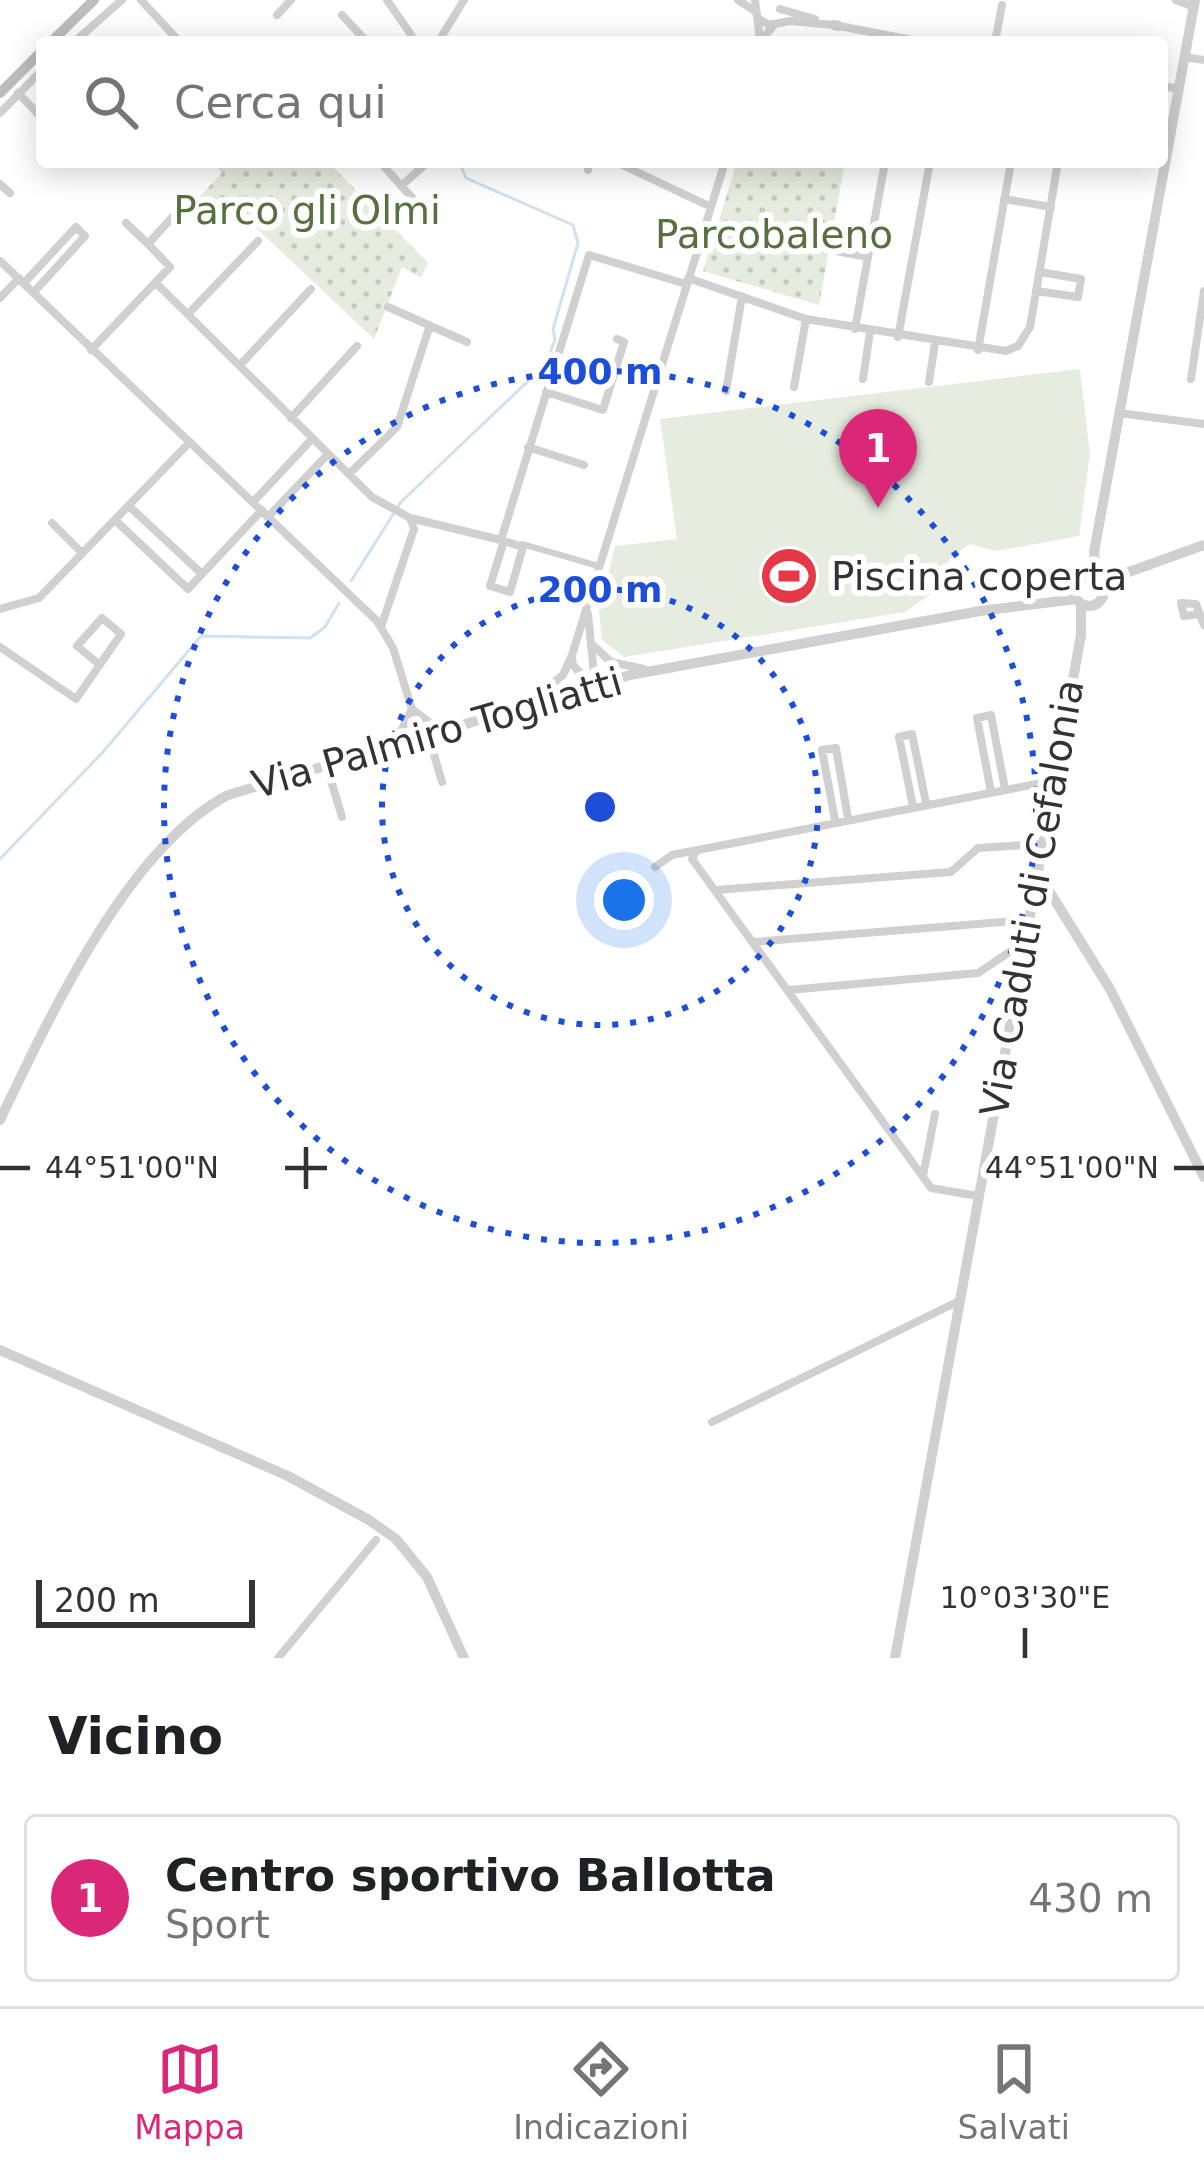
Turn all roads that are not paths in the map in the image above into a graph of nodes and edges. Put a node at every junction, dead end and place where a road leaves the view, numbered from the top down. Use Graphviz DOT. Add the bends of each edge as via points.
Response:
graph roads {
  1 [pos="94,0"];
  2 [pos="122,0"];
  3 [pos="141,0"];
  4 [pos="291,0"];
  5 [pos="387,0"];
  6 [pos="738,0"];
  7 [pos="1176,0"];
  8 [pos="467,1"];
  9 [pos="777,2"];
  10 [pos="1194,3"];
  11 [pos="1002,5"];
  12 [pos="756,10"];
  13 [pos="277,15"];
  14 [pos="342,15"];
  15 [pos="774,24"];
  16 [pos="837,26"];
  17 [pos="70,36"];
  18 [pos="72,36"];
  19 [pos="174,36"];
  20 [pos="361,36"];
  21 [pos="410,36"];
  22 [pos="442,36"];
  23 [pos="765,36"];
  24 [pos="888,36"];
  25 [pos="996,36"];
  26 [pos="36,57"];
  27 [pos="1184,57"];
  28 [pos="1204,60"];
  29 [pos="36,76"];
  30 [pos="1168,87"];
  31 [pos="1178,89"];
  32 [pos="0,93"];
  33 [pos="18,93"];
  34 [pos="36,112"];
  35 [pos="0,113"];
  36 [pos="1168,144"];
  37 [pos="385,168"];
  38 [pos="421,168"];
  39 [pos="629,168"];
  40 [pos="723,168"];
  41 [pos="884,168"];
  42 [pos="929,168"];
  43 [pos="1010,168"];
  44 [pos="1057,168"];
  45 [pos="1164,168"];
  46 [pos="0,184"];
  47 [pos="401,186"];
  48 [pos="10,193"];
  49 [pos="1004,199"];
  50 [pos="187,201"];
  51 [pos="711,206"];
  52 [pos="1051,206"];
  53 [pos="423,210"];
  54 [pos="126,223"];
  55 [pos="838,233"];
  56 [pos="872,239"];
  57 [pos="258,241"];
  58 [pos="148,244"];
  59 [pos="836,251"];
  60 [pos="868,257"];
  61 [pos="0,260"];
  62 [pos="1040,272"];
  63 [pos="21,281"];
  64 [pos="687,281"];
  65 [pos="156,283"];
  66 [pos="311,289"];
  67 [pos="1036,291"];
  68 [pos="1204,291"];
  69 [pos="34,292"];
  70 [pos="742,296"];
  71 [pos="0,298"];
  72 [pos="388,307"];
  73 [pos="189,313"];
  74 [pos="806,319"];
  75 [pos="429,328"];
  76 [pos="855,329"];
  77 [pos="870,332"];
  78 [pos="898,337"];
  79 [pos="617,339"];
  80 [pos="467,342"];
  81 [pos="935,343"];
  82 [pos="357,346"];
  83 [pos="91,350"];
  84 [pos="978,350"];
  85 [pos="241,364"];
  86 [pos="863,379"];
  87 [pos="1191,379"];
  88 [pos="928,382"];
  89 [pos="794,387"];
  90 [pos="546,392"];
  91 [pos="726,392"];
  92 [pos="1119,413"];
  93 [pos="292,418"];
  94 [pos="1204,424"];
  95 [pos="312,439"];
  96 [pos="190,442"];
  97 [pos="528,446"];
  98 [pos="328,454"];
  99 [pos="584,465"];
  100 [pos="288,466"];
  101 [pos="350,474"];
  102 [pos="303,480"];
  103 [pos="254,501"];
  104 [pos="129,506"];
  105 [pos="266,513"];
  106 [pos="410,518"];
  107 [pos="116,520"];
  108 [pos="52,523"];
  109 [pos="502,540"];
  110 [pos="1204,545"];
  111 [pos="1094,551"];
  112 [pos="82,554"];
  113 [pos="595,566"];
  114 [pos="202,574"];
  115 [pos="1135,574"];
  116 [pos="1099,580"];
  117 [pos="1079,581"];
  118 [pos="1044,600"];
  119 [pos="589,601"];
  120 [pos="1088,602"];
  121 [pos="0,609"];
  122 [pos="1200,614"];
  123 [pos="1204,625"];
  124 [pos="381,627"];
  125 [pos="591,642"];
  126 [pos="0,647"];
  127 [pos="572,655"];
  128 [pos="100,665"];
  129 [pos="658,670"];
  130 [pos="593,685"];
  131 [pos="523,706"];
  132 [pos="414,715"];
  133 [pos="449,726"];
  134 [pos="423,733"];
  135 [pos="396,741"];
  136 [pos="326,762"];
  137 [pos="1052,781"];
  138 [pos="442,782"];
  139 [pos="1005,789"];
  140 [pos="991,792"];
  141 [pos="926,803"];
  142 [pos="913,806"];
  143 [pos="342,817"];
  144 [pos="848,818"];
  145 [pos="835,820"];
  146 [pos="1041,844"];
  147 [pos="696,852"];
  148 [pos="655,867"];
  149 [pos="1036,870"];
  150 [pos="715,890"];
  151 [pos="1027,920"];
  152 [pos="752,942"];
  153 [pos="1023,943"];
  154 [pos="787,991"];
  155 [pos="935,1114"];
  156 [pos="0,1120"];
  157 [pos="922,1177"];
  158 [pos="1204,1177"];
  159 [pos="978,1196"];
  160 [pos="959,1301"];
  161 [pos="0,1350"];
  162 [pos="712,1422"];
  163 [pos="376,1540"];
  164 [pos="278,1658"];
  165 [pos="464,1658"];
  166 [pos="895,1658"];
  1 -- 17 [label="main road"];
  2 -- 18 [label="street"];
  3 -- 19 [label="street"];
  4 -- 13 [label="street"];
  5 -- 21 [label="street"];
  6 -- 12 [label="street"];
  7 -- 10 [label="street"];
  8 -- 22 [label="street"];
  9 -- 15 [label="street"];
  9 -- 16 [label="street"];
  10 -- 27 [label="street"];
  11 -- 25 [label="street"];
  12 -- 15 [label="street"];
  14 -- 20 [label="street"];
  15 -- 16 [label="street"];
  15 -- 23 [label="street"];
  16 -- 24 [label="street"];
  26 -- 32 [label="main road"];
  27 -- 28 [label="street"];
  27 -- 31 [label="street"];
  29 -- 33 [label="street"];
  30 -- 31 [label="street"];
  31 -- 36 [label="street"];
  33 -- 34 [label="street"];
  33 -- 35 [label="street"];
  37 -- 47 [label="street"];
  38 -- 47 [label="street"];
  39 -- 51 [label="street"];
  40 -- 51 [label="street"];
  41 -- 56 [label="street"];
  42 -- 78 [label="street"];
  43 -- 49 [label="street"];
  44 -- 52 [label="street"];
  45 -- 92 [label="street"];
  46 -- 48 [label="street"];
  47 -- 53 [label="street"];
  49 -- 52 [label="street"];
  49 -- 84 [label="street"];
  50 -- 58 [label="street"];
  51 -- 64 [label="street"];
  52 -- 62 [label="street"];
  54 -- 58 [label="street"];
  55 -- 56 [label="street"];
  56 -- 60 [label="street"];
  57 -- 73 [label="street"];
  58 -- 65 [label="street" via="170,267"];
  59 -- 60 [label="street"];
  60 -- 76 [label="street"];
  61 -- 63 [label="street"];
  62 -- 67 [label="street"];
  62 -- 67 [label="street" via="1081,279 1078,298"];
  63 -- 69 [label="street"];
  63 -- 69 [label="street" via="76,227 86,236"];
  63 -- 71 [label="street"];
  64 -- 70 [label="street"];
  64 -- 90 [label="street" via="589,255"];
  64 -- 119 [label="street"];
  65 -- 73 [label="street"];
  65 -- 83 [label="street"];
  66 -- 85 [label="street"];
  67 -- 84 [label="street" via="1018,346"];
  68 -- 87 [label="street"];
  69 -- 83 [label="street"];
  70 -- 74 [label="street"];
  70 -- 91 [label="street"];
  72 -- 75 [label="street"];
  73 -- 85 [label="street"];
  74 -- 76 [label="street"];
  74 -- 89 [label="street"];
  75 -- 80 [label="street"];
  75 -- 101 [label="street" via="397,428"];
  76 -- 77 [label="street"];
  77 -- 78 [label="street"];
  77 -- 86 [label="street"];
  78 -- 81 [label="street"];
  79 -- 90 [label="street" via="624,342 602,410"];
  81 -- 84 [label="street"];
  81 -- 88 [label="street"];
  82 -- 93 [label="street"];
  83 -- 96 [label="street"];
  85 -- 93 [label="street"];
  90 -- 97 [label="street"];
  92 -- 94 [label="street"];
  92 -- 111 [label="street"];
  93 -- 95 [label="street"];
  95 -- 98 [label="street"];
  95 -- 100 [label="street"];
  96 -- 103 [label="street"];
  96 -- 104 [label="street"];
  97 -- 99 [label="street"];
  97 -- 109 [label="street"];
  98 -- 101 [label="street"];
  98 -- 102 [label="street"];
  100 -- 102 [label="street"];
  100 -- 103 [label="street"];
  101 -- 106 [label="street"];
  102 -- 105 [label="street"];
  103 -- 105 [label="street"];
  104 -- 107 [label="street"];
  104 -- 114 [label="street"];
  105 -- 114 [label="street"];
  105 -- 124 [label="street"];
  106 -- 109 [label="street"];
  106 -- 124 [label="street" via="414,529"];
  107 -- 112 [label="street"];
  107 -- 114 [label="street" via="188,589"];
  108 -- 112 [label="street"];
  109 -- 109 [label="street" via="523,547 510,592 490,586"];
  109 -- 113 [label="street"];
  110 -- 115 [label="street, Via Palmiro Togliatti"];
  111 -- 116 [label="street"];
  111 -- 117 [label="street"];
  112 -- 121 [label="street" via="39,598"];
  115 -- 116 [label="street, Via Palmiro Togliatti"];
  115 -- 120 [label="street, Via Palmiro Togliatti"];
  116 -- 117 [label="street, Via Palmiro Togliatti"];
  116 -- 120 [label="street"];
  117 -- 118 [label="street, Via Palmiro Togliatti"];
  117 -- 120 [label="street"];
  118 -- 120 [label="street, Via Palmiro Togliatti"];
  118 -- 129 [label="street, Via Palmiro Togliatti"];
  119 -- 125 [label="street"];
  119 -- 127 [label="street"];
  120 -- 137 [label="street, Via Caduti di Cefalonia"];
  122 -- 123 [label="street"];
  124 -- 132 [label="street"];
  125 -- 129 [label="street" via="624,667"];
  125 -- 130 [label="street"];
  126 -- 128 [label="street" via="73,699"];
  127 -- 130 [label="street"];
  127 -- 131 [label="street" via="563,675"];
  128 -- 128 [label="street" via="121,634 102,618 77,646"];
  129 -- 130 [label="street, Via Palmiro Togliatti"];
  130 -- 131 [label="street, Via Palmiro Togliatti"];
  131 -- 133 [label="street, Via Palmiro Togliatti"];
  132 -- 133 [label="street"];
  132 -- 134 [label="street"];
  132 -- 135 [label="street"];
  133 -- 134 [label="street, Via Palmiro Togliatti"];
  134 -- 135 [label="street, Via Palmiro Togliatti"];
  134 -- 138 [label="street"];
  135 -- 136 [label="street, Via Palmiro Togliatti"];
  136 -- 143 [label="street"];
  136 -- 156 [label="street, Via Palmiro Togliatti" via="214,802 159,846 123,894"];
  137 -- 139 [label="street"];
  137 -- 146 [label="street, Via Caduti di Cefalonia"];
  139 -- 140 [label="street"];
  139 -- 140 [label="street" via="991,715 977,718"];
  140 -- 141 [label="street"];
  141 -- 142 [label="street"];
  141 -- 142 [label="street" via="912,734 899,736"];
  142 -- 144 [label="street"];
  144 -- 145 [label="street"];
  144 -- 145 [label="street" via="836,748 822,750"];
  145 -- 147 [label="street"];
  146 -- 149 [label="street, Via Caduti di Cefalonia"];
  146 -- 150 [label="street" via="978,848 951,872"];
  147 -- 148 [label="street"];
  147 -- 150 [label="street" via="692,859"];
  149 -- 151 [label="street, Via Caduti di Cefalonia"];
  149 -- 158 [label="street" via="1128,1022"];
  150 -- 152 [label="street"];
  151 -- 152 [label="street"];
  151 -- 153 [label="street, Via Caduti di Cefalonia"];
  152 -- 154 [label="street"];
  153 -- 154 [label="street" via="978,973"];
  153 -- 159 [label="street, Via Caduti di Cefalonia"];
  154 -- 157 [label="street"];
  155 -- 157 [label="street"];
  157 -- 159 [label="street" via="931,1188"];
  159 -- 160 [label="street, Via Caduti di Cefalonia"];
  160 -- 162 [label="street"];
  160 -- 166 [label="street, Via Caduti di Cefalonia"];
  161 -- 165 [label="street" via="302,1482 369,1520 427,1577"];
  163 -- 164 [label="street"];
}
